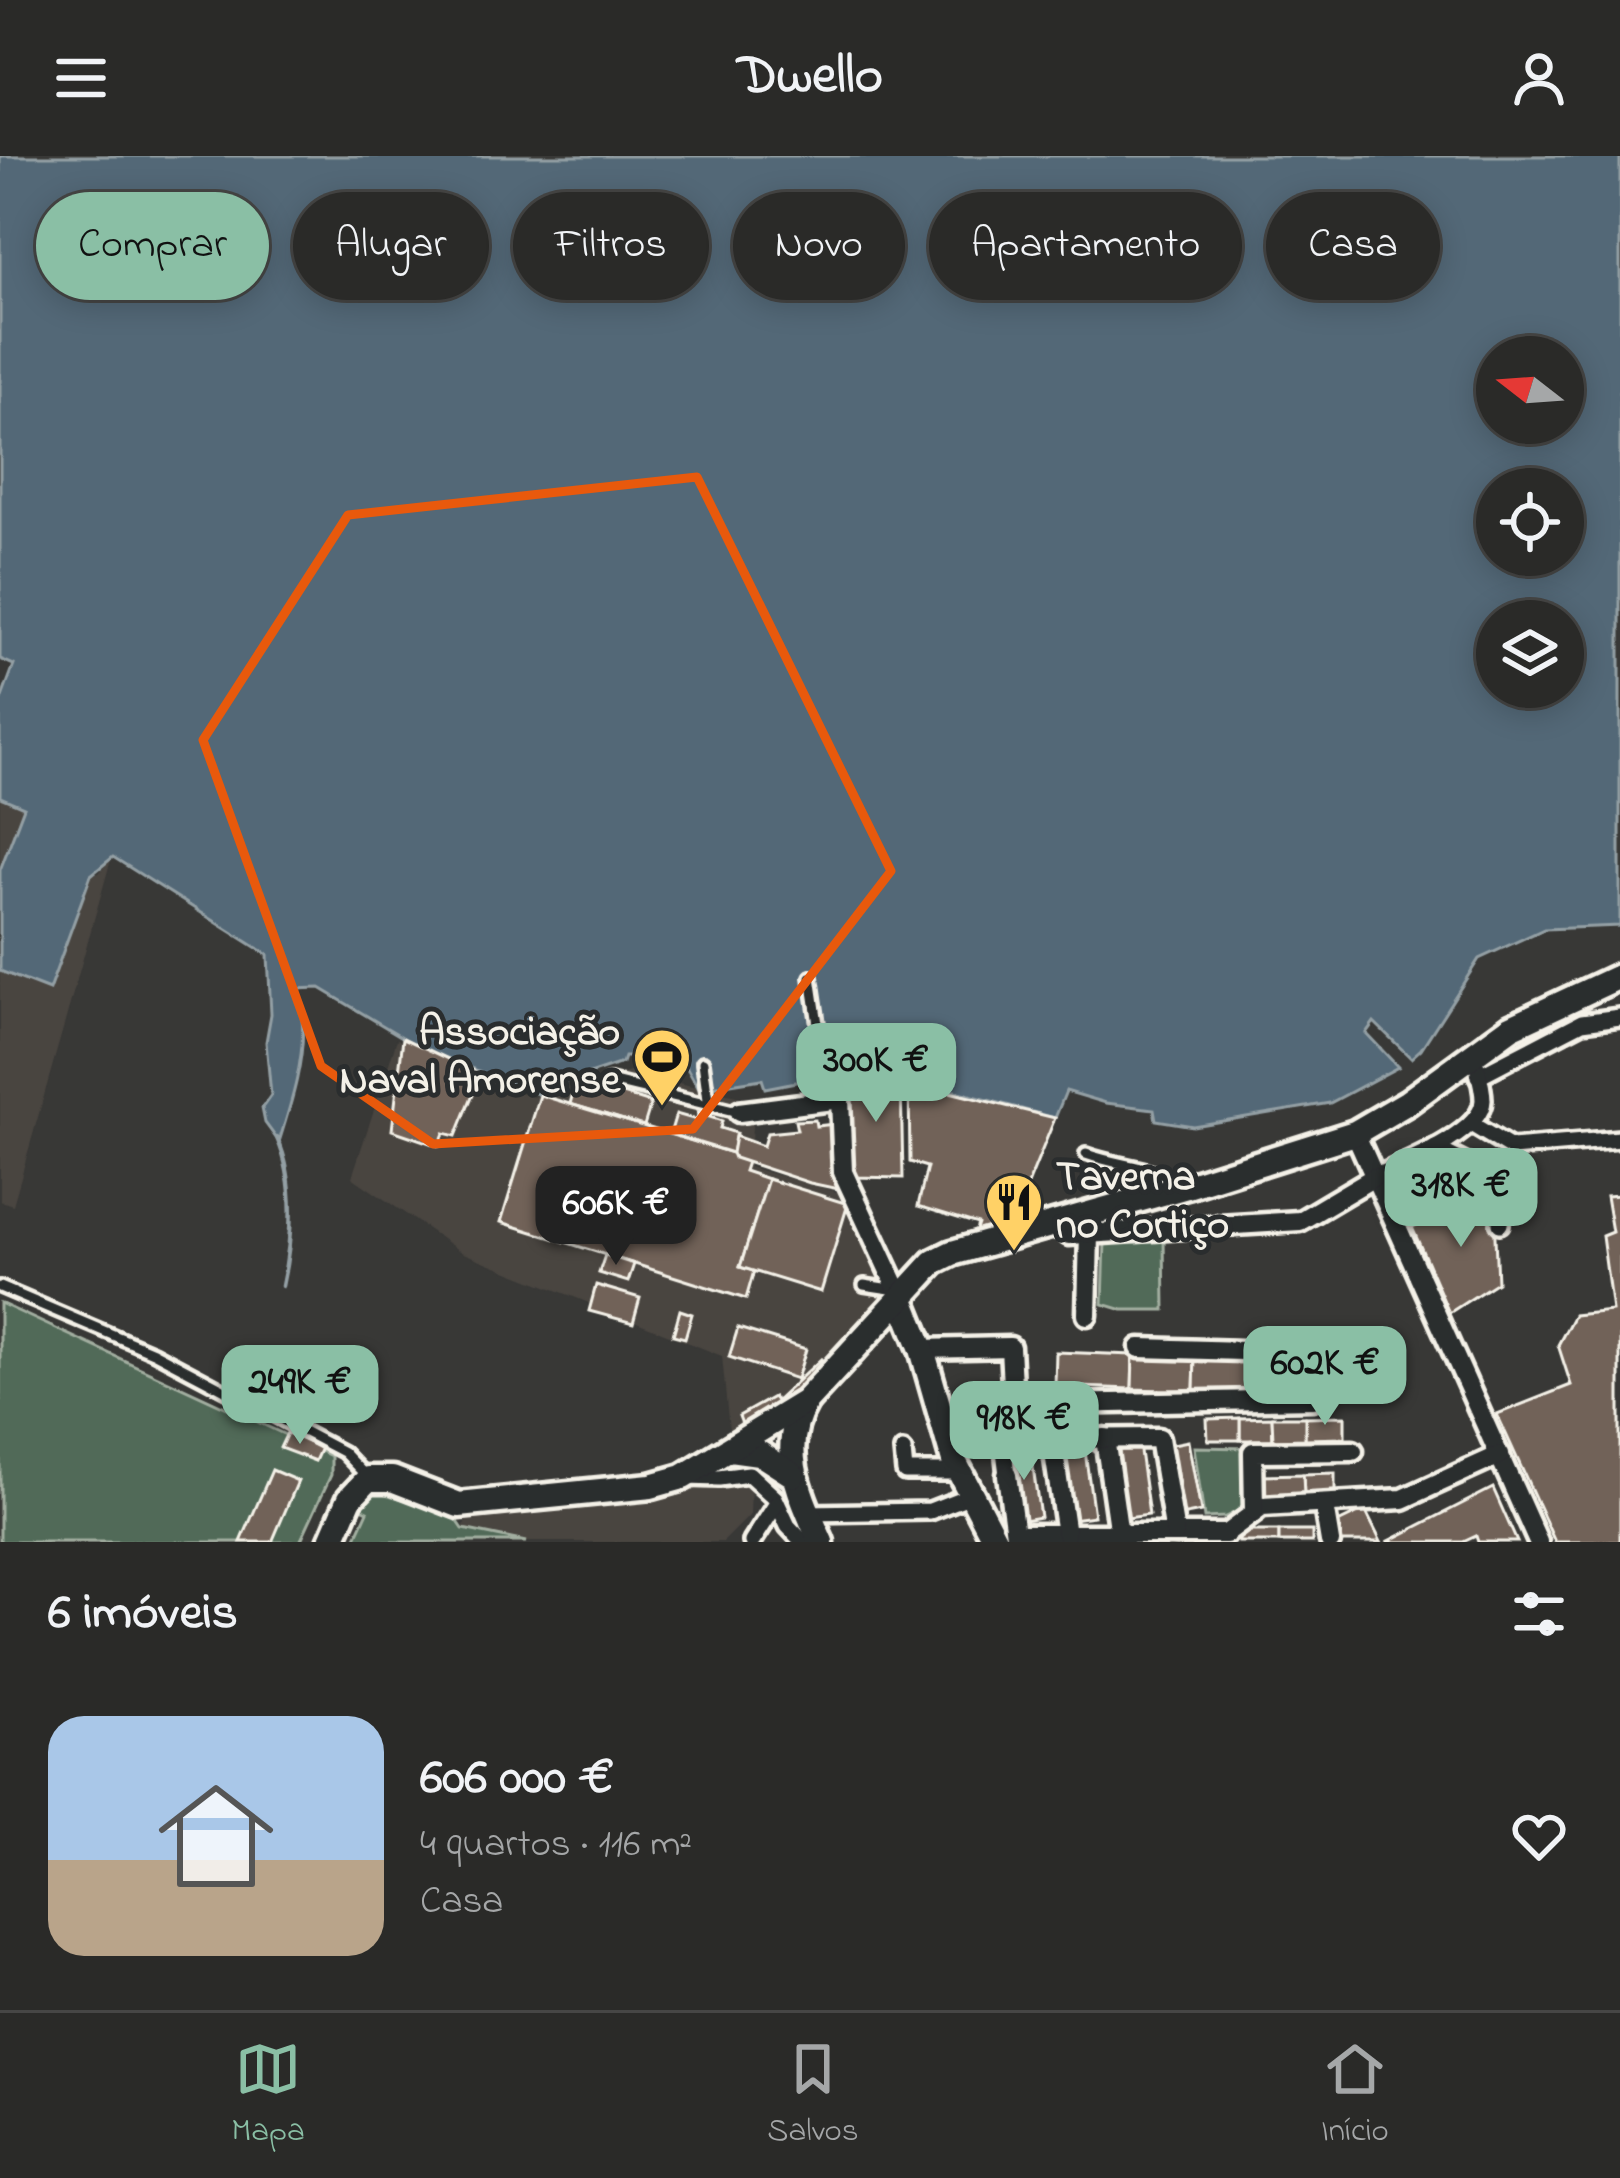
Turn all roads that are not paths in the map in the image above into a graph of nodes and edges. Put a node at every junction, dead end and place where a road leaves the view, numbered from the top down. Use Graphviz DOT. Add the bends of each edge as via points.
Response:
graph roads {
  1 [pos="1620,976"];
  2 [pos="812,977"];
  3 [pos="1620,1017"];
  4 [pos="703,1062"];
  5 [pos="1476,1063"];
  6 [pos="610,1081"];
  7 [pos="829,1098"];
  8 [pos="710,1108"];
  9 [pos="740,1112"];
  10 [pos="1471,1124"];
  11 [pos="1354,1133"];
  12 [pos="1620,1139"];
  13 [pos="1435,1148"];
  14 [pos="1086,1154"];
  15 [pos="1374,1177"];
  16 [pos="1187,1186"];
  17 [pos="1501,1224"];
  18 [pos="1078,1226"];
  19 [pos="864,1285"];
  20 [pos="0,1287"];
  21 [pos="899,1294"];
  22 [pos="1087,1315"];
  23 [pos="1140,1348"];
  24 [pos="922,1349"];
  25 [pos="805,1402"];
  26 [pos="1105,1438"];
  27 [pos="1052,1439"];
  28 [pos="730,1448"];
  29 [pos="903,1451"];
  30 [pos="1352,1451"];
  31 [pos="1500,1455"];
  32 [pos="959,1472"];
  33 [pos="1007,1474"];
  34 [pos="793,1475"];
  35 [pos="683,1477"];
  36 [pos="368,1479"];
  37 [pos="971,1495"];
  38 [pos="777,1503"];
  39 [pos="1324,1506"];
  40 [pos="1254,1512"];
  41 [pos="808,1513"];
  42 [pos="1066,1534"];
  43 [pos="1175,1534"];
  44 [pos="1120,1538"];
  45 [pos="1218,1538"];
  46 [pos="331,1542"];
  47 [pos="752,1542"];
  48 [pos="803,1542"];
  49 [pos="820,1542"];
  50 [pos="996,1542"];
  51 [pos="1330,1542"];
  52 [pos="1538,1542"];
  1 -- 5 [label="street" via="1546,1008"];
  2 -- 7 [label="lane"];
  3 -- 5 [label="street" via="1582,1022"];
  4 -- 8 [label="lane"];
  5 -- 10 [label="street" via="1483,1101"];
  5 -- 11 [label="street"];
  6 -- 8 [label="lane"];
  7 -- 9 [label="street"];
  7 -- 21 [label="street" via="840,1100 843,1172"];
  8 -- 9 [label="lane"];
  10 -- 12 [label="street" via="1511,1148"];
  10 -- 13 [label="street"];
  11 -- 15 [label="street"];
  11 -- 16 [label="street"];
  13 -- 15 [label="street"];
  13 -- 17 [label="street" via="1502,1182"];
  14 -- 16 [label="lane"];
  15 -- 18 [label="street" via="1300,1221"];
  15 -- 31 [label="street"];
  16 -- 18 [label="street"];
  18 -- 21 [label="street" via="952,1253"];
  18 -- 22 [label="street"];
  19 -- 21 [label="lane"];
  20 -- 36 [label="lane" via="153,1352 343,1452"];
  21 -- 24 [label="street"];
  21 -- 25 [label="street"];
  23 -- 24 [label="street" via="1312,1353 1312,1399 1013,1405 1010,1347"];
  24 -- 32 [label="street"];
  25 -- 28 [label="street"];
  25 -- 34 [label="street" via="792,1431"];
  26 -- 27 [label="street"];
  26 -- 43 [label="street" via="1159,1438"];
  26 -- 44 [label="street"];
  27 -- 33 [label="street" via="1003,1441"];
  27 -- 42 [label="street"];
  28 -- 34 [label="street" via="759,1453"];
  28 -- 35 [label="street"];
  29 -- 32 [label="street" via="904,1472"];
  30 -- 40 [label="street" via="1253,1452"];
  31 -- 39 [label="street" via="1403,1499"];
  31 -- 52 [label="street"];
  32 -- 37 [label="street"];
  33 -- 42 [label="street" via="1015,1534"];
  34 -- 41 [label="street"];
  35 -- 36 [label="street" via="459,1505 392,1479"];
  35 -- 38 [label="street" via="749,1474"];
  36 -- 46 [label="street"];
  37 -- 41 [label="street" via="930,1511"];
  37 -- 50 [label="street"];
  38 -- 47 [label="street"];
  38 -- 48 [label="street"];
  39 -- 40 [label="street"];
  39 -- 51 [label="street"];
  40 -- 45 [label="street"];
  41 -- 49 [label="street"];
  42 -- 44 [label="street"];
  43 -- 44 [label="street"];
  43 -- 45 [label="street"];
}
